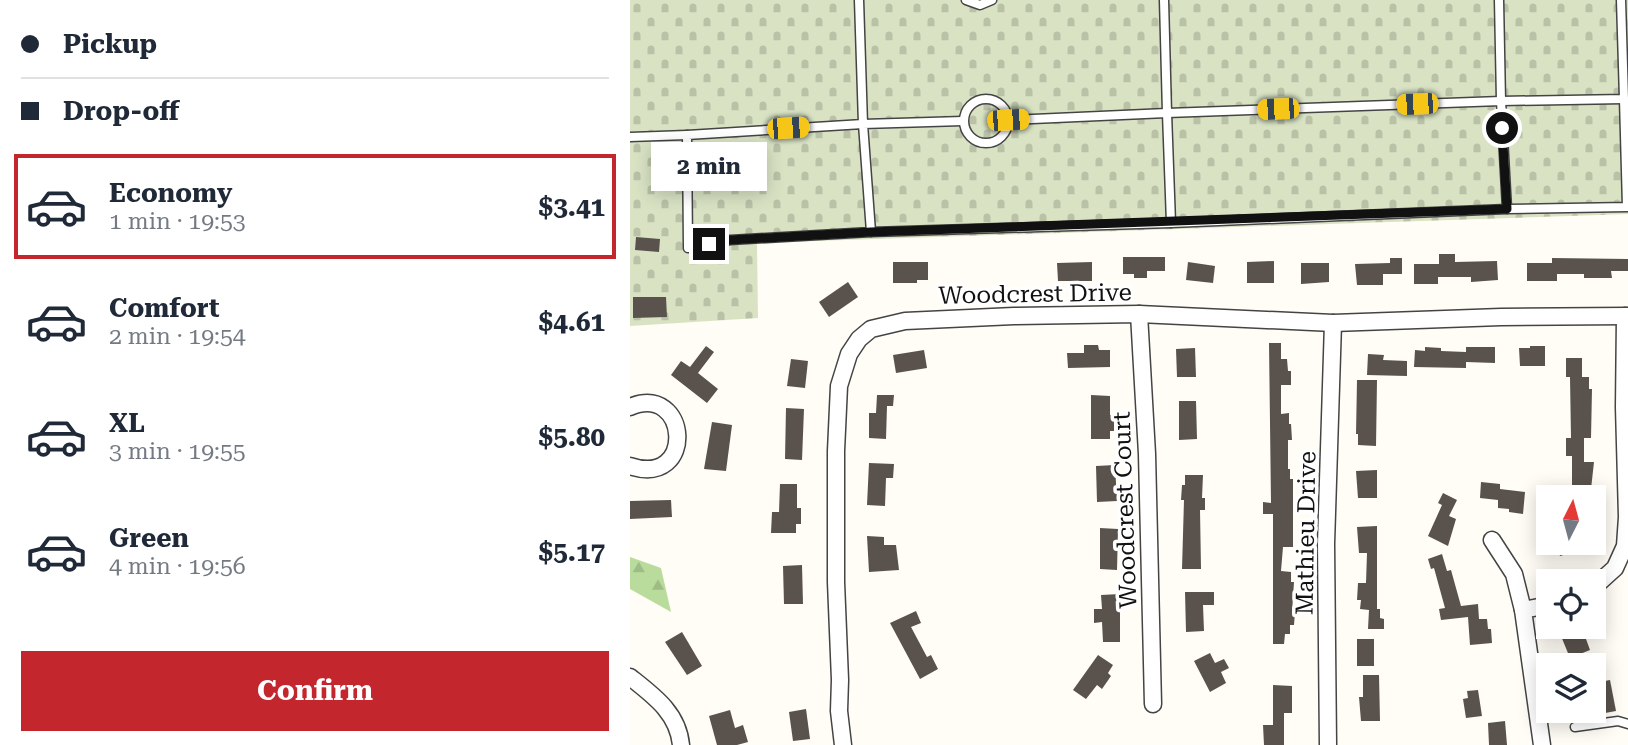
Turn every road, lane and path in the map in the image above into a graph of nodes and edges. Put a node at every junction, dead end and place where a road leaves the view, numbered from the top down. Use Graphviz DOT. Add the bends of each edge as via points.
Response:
graph roads {
  1 [pos="859,0"];
  2 [pos="966,0"];
  3 [pos="992,0"];
  4 [pos="1164,0"];
  5 [pos="1499,0"];
  6 [pos="1620,0"];
  7 [pos="1624,99"];
  8 [pos="1501,101"];
  9 [pos="1167,113"];
  10 [pos="1008,120"];
  11 [pos="963,121"];
  12 [pos="863,124"];
  13 [pos="687,135"];
  14 [pos="630,137"];
  15 [pos="1627,202"];
  16 [pos="1507,209"];
  17 [pos="1171,223"];
  18 [pos="871,232"];
  19 [pos="1139,314"];
  20 [pos="1627,316"];
  21 [pos="1333,323"];
  22 [pos="630,407"];
  23 [pos="630,466"];
  24 [pos="1492,540"];
  25 [pos="1606,576"];
  26 [pos="1536,608"];
  27 [pos="1523,610"];
  28 [pos="630,677"];
  29 [pos="1153,704"];
  30 [pos="1628,723"];
  31 [pos="1575,727"];
  32 [pos="681,745"];
  33 [pos="844,745"];
  34 [pos="1328,745"];
  35 [pos="1542,745"];
  1 -- 12 [label="lane"];
  2 -- 3 [label="lane" via="980,5"];
  4 -- 9 [label="lane"];
  5 -- 8 [label="lane"];
  6 -- 7 [label="lane"];
  7 -- 8 [label="lane"];
  7 -- 15 [label="lane"];
  8 -- 9 [label="lane"];
  8 -- 16 [label="lane"];
  9 -- 10 [label="lane"];
  9 -- 17 [label="lane"];
  10 -- 11 [label="lane" via="1002,106 981,99 968,107"];
  10 -- 11 [label="lane" via="1004,134 986,143 968,134"];
  11 -- 12 [label="lane"];
  12 -- 13 [label="lane"];
  12 -- 18 [label="lane"];
  13 -- 14 [label="lane"];
  13 -- 18 [label="lane" via="688,248 730,240"];
  15 -- 16 [label="lane" via="1627,206"];
  16 -- 17 [label="lane"];
  17 -- 18 [label="lane"];
  19 -- 21 [label="street, Woodcrest Drive"];
  19 -- 29 [label="street, Woodcrest Court"];
  19 -- 33 [label="street, Woodcrest Drive" via="905,321 870,329 854,346 839,386 836,451 839,710"];
  20 -- 21 [label="street, Woodcrest Drive"];
  20 -- 25 [label="street" via="1625,546"];
  21 -- 34 [label="street, Mathieu Drive" via="1326,544"];
  22 -- 23 [label="street" via="649,403 668,412 679,440 662,466"];
  24 -- 27 [label="street" via="1514,574"];
  26 -- 27 [label="street"];
  27 -- 35 [label="street"];
  28 -- 32 [label="street" via="662,702 679,730"];
  30 -- 31 [label="lane"];
}
